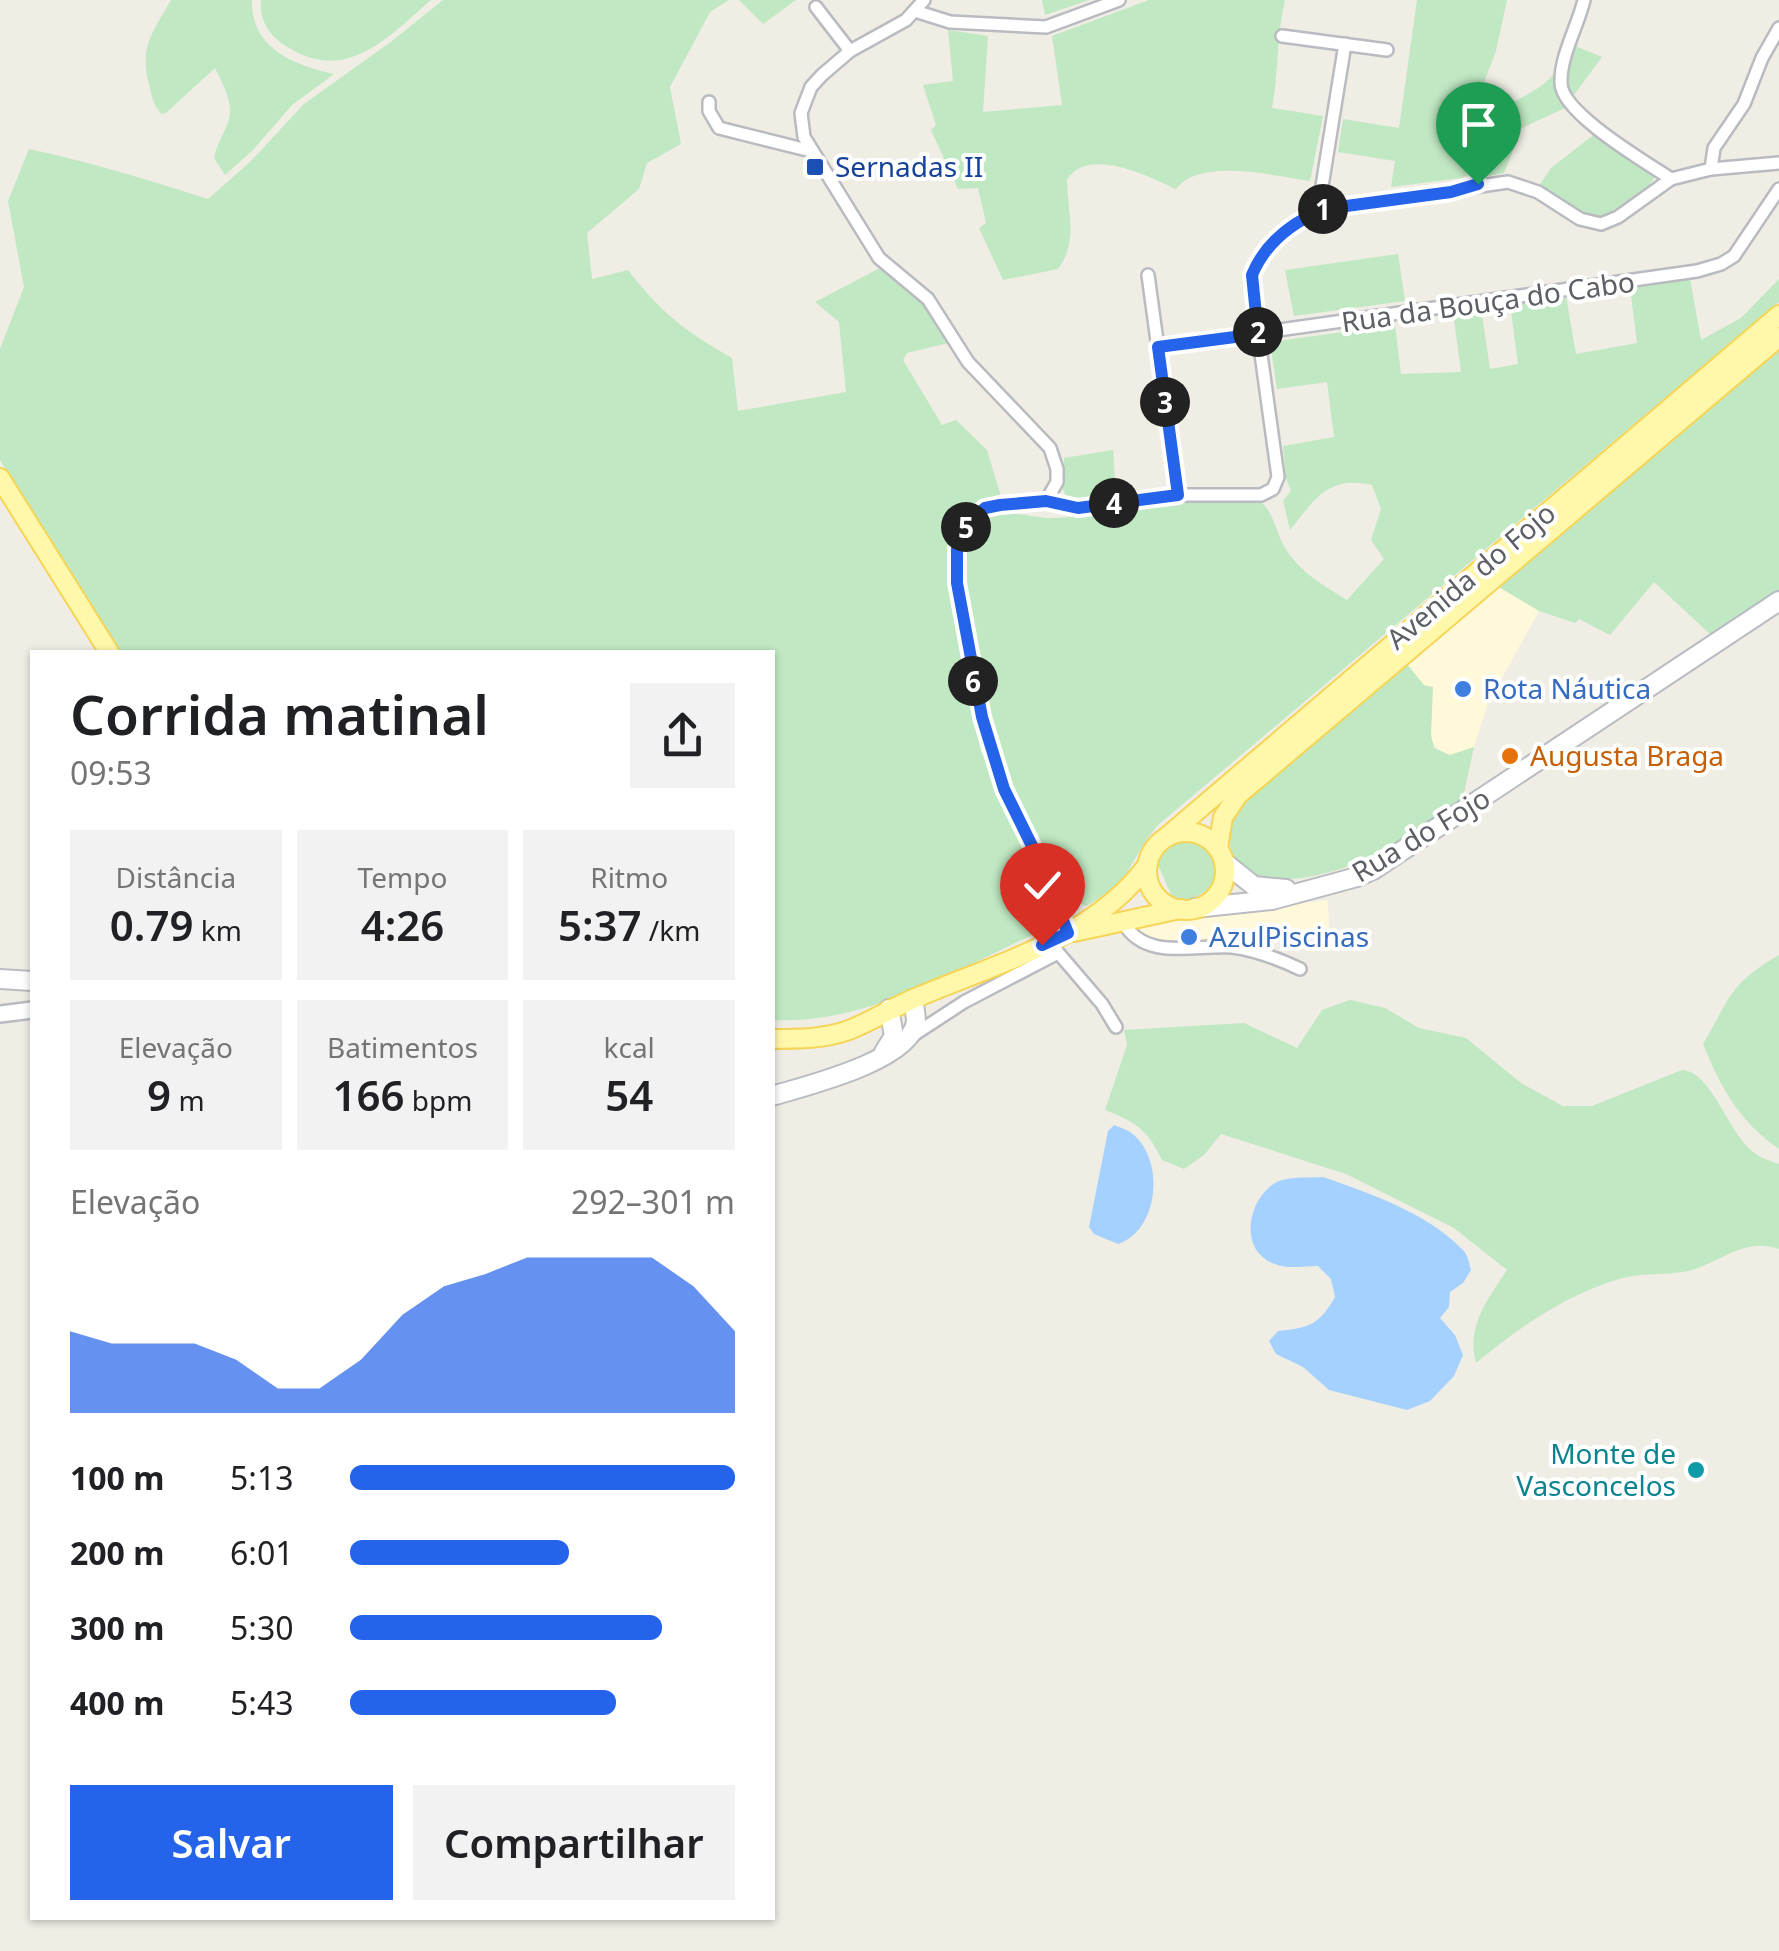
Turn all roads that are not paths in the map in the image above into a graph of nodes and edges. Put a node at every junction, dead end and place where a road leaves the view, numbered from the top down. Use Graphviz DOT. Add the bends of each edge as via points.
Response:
graph roads {
  1 [pos="924,0"];
  2 [pos="1119,0"];
  3 [pos="1584,0"];
  4 [pos="816,7"];
  5 [pos="916,11"];
  6 [pos="1779,28"];
  7 [pos="1282,36"];
  8 [pos="1345,44"];
  9 [pos="1387,50"];
  10 [pos="850,51"];
  11 [pos="709,102"];
  12 [pos="811,150"];
  13 [pos="1779,163"];
  14 [pos="1711,169"];
  15 [pos="1671,179"];
  16 [pos="1779,188"];
  17 [pos="1324,209"];
  18 [pos="1148,275"];
  19 [pos="1779,316"];
  20 [pos="1258,334"];
  21 [pos="1779,337"];
  22 [pos="1158,347"];
  23 [pos="0,478"];
  24 [pos="0,495"];
  25 [pos="1178,495"];
  26 [pos="1046,501"];
  27 [pos="1779,601"];
  28 [pos="97,650"];
  29 [pos="108,650"];
  30 [pos="1164,839"];
  31 [pos="1221,855"];
  32 [pos="1148,864"];
  33 [pos="1306,889"];
  34 [pos="1188,909"];
  35 [pos="1123,922"];
  36 [pos="1059,942"];
  37 [pos="1300,969"];
  38 [pos="0,979"];
  39 [pos="30,980"];
  40 [pos="913,998"];
  41 [pos="889,1009"];
  42 [pos="30,1010"];
  43 [pos="0,1014"];
  44 [pos="1116,1027"];
  45 [pos="775,1028"];
  46 [pos="775,1039"];
  47 [pos="907,1039"];
  48 [pos="881,1057"];
  49 [pos="775,1095"];
  1 -- 5 [label="street"];
  2 -- 5 [label="street" via="1046,27 950,22"];
  3 -- 15 [label="street" via="1562,73 1565,98"];
  4 -- 10 [label="street"];
  5 -- 10 [label="street"];
  6 -- 14 [label="street" via="1714,148"];
  7 -- 8 [label="street"];
  8 -- 9 [label="street"];
  8 -- 17 [label="street"];
  10 -- 12 [label="street" via="805,99 801,125"];
  11 -- 12 [label="street" via="720,128"];
  12 -- 26 [label="street" via="879,258 928,299 968,362 1050,448 1057,482"];
  13 -- 14 [label="street"];
  14 -- 15 [label="street"];
  15 -- 17 [label="street" via="1601,224 1508,182"];
  16 -- 20 [label="street, Rua da Bouça do Cabo" via="1740,248 1721,264"];
  17 -- 20 [label="street" via="1290,227 1256,265 1250,282"];
  18 -- 22 [label="street"];
  19 -- 30 [label="main road, Avenida do Fojo"];
  20 -- 22 [label="street, Rua da Bouça do Cabo"];
  20 -- 25 [label="street" via="1276,484 1260,494"];
  21 -- 31 [label="main road, Avenida do Fojo" via="1238,795 1223,817"];
  22 -- 25 [label="street"];
  23 -- 29 [label="main road"];
  24 -- 28 [label="main road"];
  25 -- 26 [label="street" via="1078,508"];
  26 -- 36 [label="street" via="976,514 961,536 957,583 994,758 1037,856"];
  27 -- 33 [label="main road, Rua do Fojo" via="1373,870"];
  30 -- 31 [label="main road" via="1186,832 1209,839"];
  30 -- 32 [label="main road, Avenida do Fojo"];
  31 -- 33 [label="main road, Rua do Fojo" via="1254,886"];
  31 -- 34 [label="main road, Avenida do Fojo" via="1225,874 1216,896"];
  32 -- 34 [label="main road" via="1159,898"];
  32 -- 36 [label="main road, Avenida do Fojo" via="1126,893"];
  33 -- 34 [label="main road, Rua do Fojo" via="1272,900"];
  34 -- 35 [label="main road"];
  35 -- 36 [label="main road"];
  35 -- 37 [label="street" via="1161,947 1232,948"];
  36 -- 40 [label="main road"];
  36 -- 44 [label="street"];
  36 -- 47 [label="street"];
  38 -- 39 [label="main road"];
  40 -- 41 [label="main road"];
  40 -- 47 [label="main road" via="916,1024"];
  41 -- 45 [label="main road"];
  41 -- 46 [label="main road" via="834,1034"];
  41 -- 48 [label="main road" via="894,1036"];
  42 -- 43 [label="street"];
  47 -- 48 [label="main road"];
  48 -- 49 [label="main road"];
}
